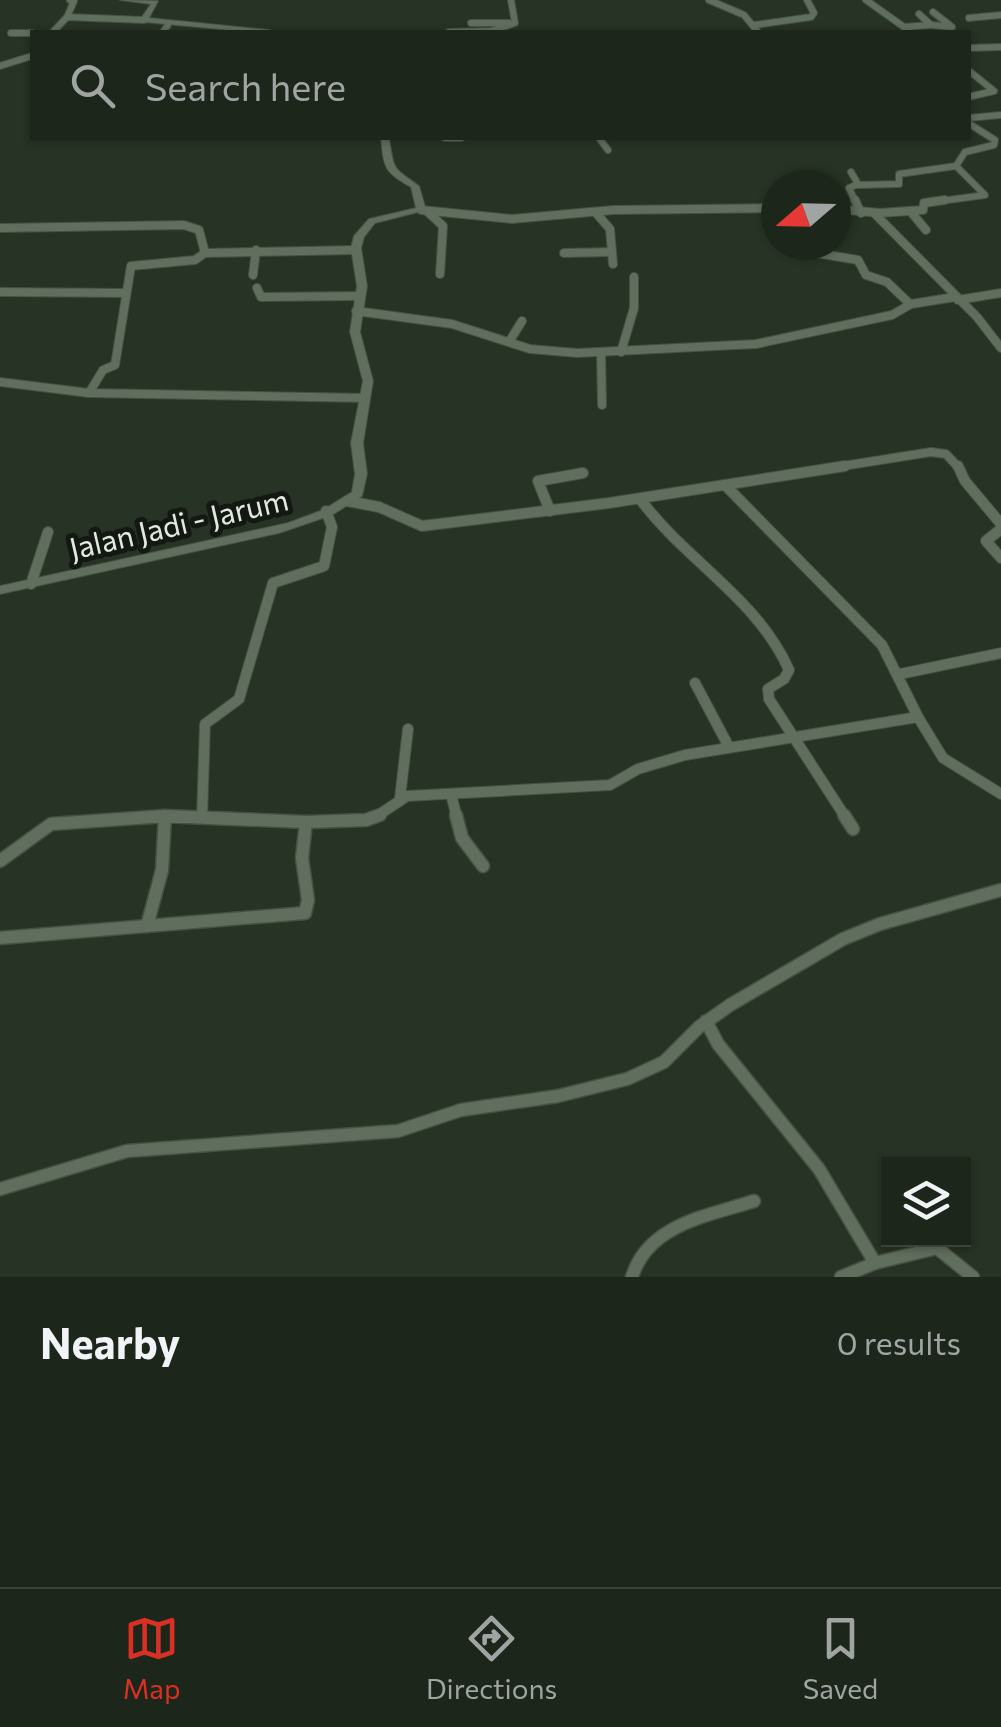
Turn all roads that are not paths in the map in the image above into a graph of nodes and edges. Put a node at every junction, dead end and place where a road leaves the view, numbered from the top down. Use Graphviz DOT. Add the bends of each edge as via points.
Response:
graph roads {
  1 [pos="70,0"];
  2 [pos="123,0"];
  3 [pos="512,0"];
  4 [pos="709,0"];
  5 [pos="807,0"];
  6 [pos="866,0"];
  7 [pos="932,12"];
  8 [pos="919,14"];
  9 [pos="1001,15"];
  10 [pos="67,17"];
  11 [pos="968,18"];
  12 [pos="144,20"];
  13 [pos="470,23"];
  14 [pos="514,23"];
  15 [pos="755,25"];
  16 [pos="931,25"];
  17 [pos="902,27"];
  18 [pos="166,28"];
  19 [pos="55,30"];
  20 [pos="211,30"];
  21 [pos="496,30"];
  22 [pos="757,30"];
  23 [pos="907,30"];
  24 [pos="10,32"];
  25 [pos="30,33"];
  26 [pos="1001,47"];
  27 [pos="971,48"];
  28 [pos="30,57"];
  29 [pos="0,66"];
  30 [pos="971,72"];
  31 [pos="971,96"];
  32 [pos="1001,115"];
  33 [pos="971,120"];
  34 [pos="971,122"];
  35 [pos="385,140"];
  36 [pos="600,140"];
  37 [pos="608,150"];
  38 [pos="956,166"];
  39 [pos="851,172"];
  40 [pos="857,185"];
  41 [pos="761,208"];
  42 [pos="423,210"];
  43 [pos="851,211"];
  44 [pos="911,212"];
  45 [pos="596,213"];
  46 [pos="861,213"];
  47 [pos="874,213"];
  48 [pos="0,228"];
  49 [pos="926,230"];
  50 [pos="256,250"];
  51 [pos="356,250"];
  52 [pos="205,252"];
  53 [pos="612,252"];
  54 [pos="564,253"];
  55 [pos="851,259"];
  56 [pos="613,264"];
  57 [pos="440,274"];
  58 [pos="253,275"];
  59 [pos="634,277"];
  60 [pos="256,288"];
  61 [pos="0,292"];
  62 [pos="126,293"];
  63 [pos="1001,293"];
  64 [pos="360,296"];
  65 [pos="957,298"];
  66 [pos="910,304"];
  67 [pos="356,311"];
  68 [pos="522,321"];
  69 [pos="509,342"];
  70 [pos="1001,348"];
  71 [pos="600,352"];
  72 [pos="621,352"];
  73 [pos="0,382"];
  74 [pos="88,393"];
  75 [pos="366,398"];
  76 [pos="602,405"];
  77 [pos="583,472"];
  78 [pos="725,485"];
  79 [pos="640,499"];
  80 [pos="348,502"];
  81 [pos="326,511"];
  82 [pos="550,511"];
  83 [pos="1001,526"];
  84 [pos="48,532"];
  85 [pos="1001,558"];
  86 [pos="32,584"];
  87 [pos="0,590"];
  88 [pos="1001,652"];
  89 [pos="900,674"];
  90 [pos="695,684"];
  91 [pos="918,717"];
  92 [pos="408,728"];
  93 [pos="791,737"];
  94 [pos="729,746"];
  95 [pos="452,794"];
  96 [pos="1001,794"];
  97 [pos="400,798"];
  98 [pos="165,816"];
  99 [pos="202,818"];
  100 [pos="306,822"];
  101 [pos="853,829"];
  102 [pos="0,861"];
  103 [pos="483,866"];
  104 [pos="1001,890"];
  105 [pos="147,926"];
  106 [pos="0,938"];
  107 [pos="706,1022"];
  108 [pos="0,1189"];
  109 [pos="754,1201"];
  110 [pos="875,1263"];
  111 [pos="632,1277"];
  112 [pos="840,1277"];
  113 [pos="973,1277"];
  1 -- 10 [label="street"];
  2 -- 12 [label="street" via="156,2"];
  3 -- 14 [label="street"];
  4 -- 15 [label="street"];
  5 -- 15 [label="street" via="810,17"];
  6 -- 17 [label="street"];
  7 -- 16 [label="street" via="952,27"];
  8 -- 16 [label="street"];
  9 -- 11 [label="street"];
  10 -- 12 [label="street"];
  10 -- 19 [label="street"];
  12 -- 18 [label="street"];
  13 -- 14 [label="street"];
  14 -- 21 [label="street"];
  15 -- 22 [label="street"];
  16 -- 17 [label="street"];
  17 -- 23 [label="street"];
  18 -- 20 [label="street"];
  24 -- 25 [label="street"];
  26 -- 27 [label="street"];
  28 -- 29 [label="street"];
  30 -- 31 [label="street" via="994,91"];
  32 -- 33 [label="street"];
  34 -- 38 [label="street" via="994,136 995,144 965,152"];
  35 -- 42 [label="street" via="387,168 415,186"];
  36 -- 37 [label="street"];
  38 -- 40 [label="street" via="899,174 899,184 892,186"];
  38 -- 44 [label="street" via="985,195 926,203"];
  39 -- 40 [label="street"];
  40 -- 46 [label="street" via="849,188"];
  41 -- 45 [label="street"];
  42 -- 45 [label="street" via="512,219"];
  42 -- 51 [label="street" via="372,221"];
  42 -- 57 [label="street" via="443,226"];
  43 -- 46 [label="street"];
  44 -- 47 [label="street"];
  44 -- 49 [label="street"];
  45 -- 53 [label="street" via="610,229"];
  46 -- 47 [label="street"];
  47 -- 65 [label="street"];
  48 -- 52 [label="street" via="191,226 199,230"];
  50 -- 51 [label="street"];
  50 -- 52 [label="street"];
  50 -- 58 [label="street"];
  51 -- 64 [label="street"];
  52 -- 62 [label="street" via="192,260 132,265"];
  53 -- 54 [label="street"];
  53 -- 56 [label="street"];
  55 -- 66 [label="street"];
  59 -- 72 [label="street" via="634,308"];
  60 -- 64 [label="street" via="260,298"];
  61 -- 62 [label="street"];
  62 -- 74 [label="street" via="115,365 102,370"];
  63 -- 65 [label="street"];
  64 -- 67 [label="street"];
  65 -- 66 [label="street"];
  65 -- 70 [label="street"];
  66 -- 72 [label="street" via="892,315 756,344"];
  67 -- 69 [label="street" via="452,324"];
  67 -- 75 [label="street"];
  68 -- 69 [label="street"];
  69 -- 71 [label="street" via="553,352"];
  71 -- 72 [label="street"];
  71 -- 76 [label="street"];
  73 -- 74 [label="street"];
  74 -- 75 [label="street"];
  75 -- 80 [label="street" via="356,442 360,487"];
  77 -- 82 [label="street" via="538,481"];
  78 -- 79 [label="street"];
  78 -- 83 [label="street" via="942,452"];
  78 -- 89 [label="street" via="870,631"];
  79 -- 82 [label="street"];
  79 -- 93 [label="street" via="770,637 788,670 767,693"];
  80 -- 81 [label="street, Jalan Jadi - Jarum"];
  80 -- 82 [label="street" via="422,526"];
  81 -- 86 [label="street, Jalan Jadi - Jarum" via="278,530"];
  81 -- 99 [label="street" via="332,527 324,566 272,582 238,699 206,724"];
  83 -- 85 [label="street" via="986,541"];
  84 -- 86 [label="street"];
  86 -- 87 [label="street, Jalan Jadi - Jarum"];
  88 -- 89 [label="street"];
  89 -- 91 [label="street"];
  90 -- 94 [label="street"];
  91 -- 93 [label="street"];
  91 -- 96 [label="street" via="943,758"];
  92 -- 97 [label="street"];
  93 -- 94 [label="street"];
  93 -- 101 [label="street"];
  94 -- 95 [label="street" via="638,769 610,785"];
  95 -- 97 [label="street"];
  95 -- 103 [label="street" via="462,838"];
  97 -- 100 [label="street" via="373,819"];
  98 -- 99 [label="street"];
  98 -- 102 [label="street" via="42,826 15,856"];
  98 -- 105 [label="street" via="162,870"];
  99 -- 100 [label="street"];
  100 -- 105 [label="street" via="305,914"];
  104 -- 107 [label="street" via="854,934"];
  105 -- 106 [label="street"];
  107 -- 108 [label="street" via="656,1067 572,1093 461,1110 398,1130 127,1150"];
  107 -- 110 [label="street" via="819,1169"];
  109 -- 111 [label="street" via="648,1244"];
  110 -- 112 [label="street"];
  110 -- 113 [label="street" via="937,1248"];
}
